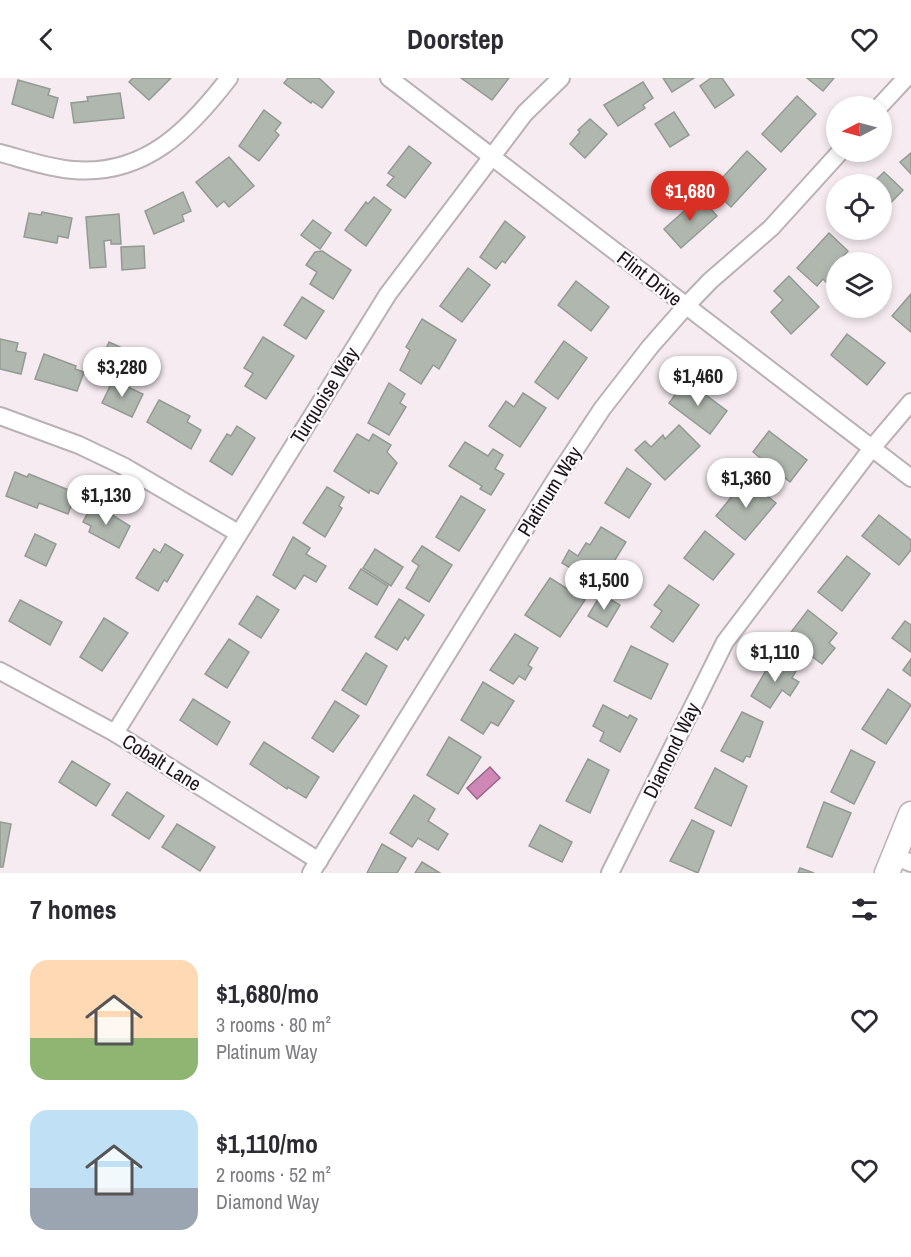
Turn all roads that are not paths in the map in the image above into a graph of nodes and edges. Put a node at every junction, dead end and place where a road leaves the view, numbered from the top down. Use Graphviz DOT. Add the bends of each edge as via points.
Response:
graph roads {
  1 [pos="229,78"];
  2 [pos="389,78"];
  3 [pos="561,78"];
  4 [pos="906,78"];
  5 [pos="889,96"];
  6 [pos="0,153"];
  7 [pos="492,157"];
  8 [pos="831,162"];
  9 [pos="686,306"];
  10 [pos="911,402"];
  11 [pos="0,416"];
  12 [pos="872,448"];
  13 [pos="911,478"];
  14 [pos="238,533"];
  15 [pos="0,671"];
  16 [pos="115,733"];
  17 [pos="911,814"];
  18 [pos="897,864"];
  19 [pos="315,867"];
  20 [pos="610,873"];
  1 -- 6 [label="street" via="178,137 128,164 72,170"];
  2 -- 7 [label="street, Flint Drive"];
  3 -- 7 [label="street, Turquoise Way" via="525,114"];
  4 -- 5 [label="street"];
  7 -- 9 [label="street, Flint Drive"];
  7 -- 14 [label="street, Turquoise Way" via="388,294"];
  8 -- 9 [label="street, Platinum Way" via="771,228"];
  9 -- 12 [label="street, Flint Drive"];
  9 -- 19 [label="street, Platinum Way" via="643,356 565,465"];
  10 -- 12 [label="street, Diamond Way"];
  11 -- 14 [label="street" via="123,466"];
  12 -- 13 [label="street, Flint Drive"];
  12 -- 20 [label="street, Diamond Way" via="725,642"];
  14 -- 16 [label="street, Turquoise Way"];
  15 -- 16 [label="street, Cobalt Lane"];
  16 -- 19 [label="street, Cobalt Lane"];
  17 -- 18 [label="main road"];
}
